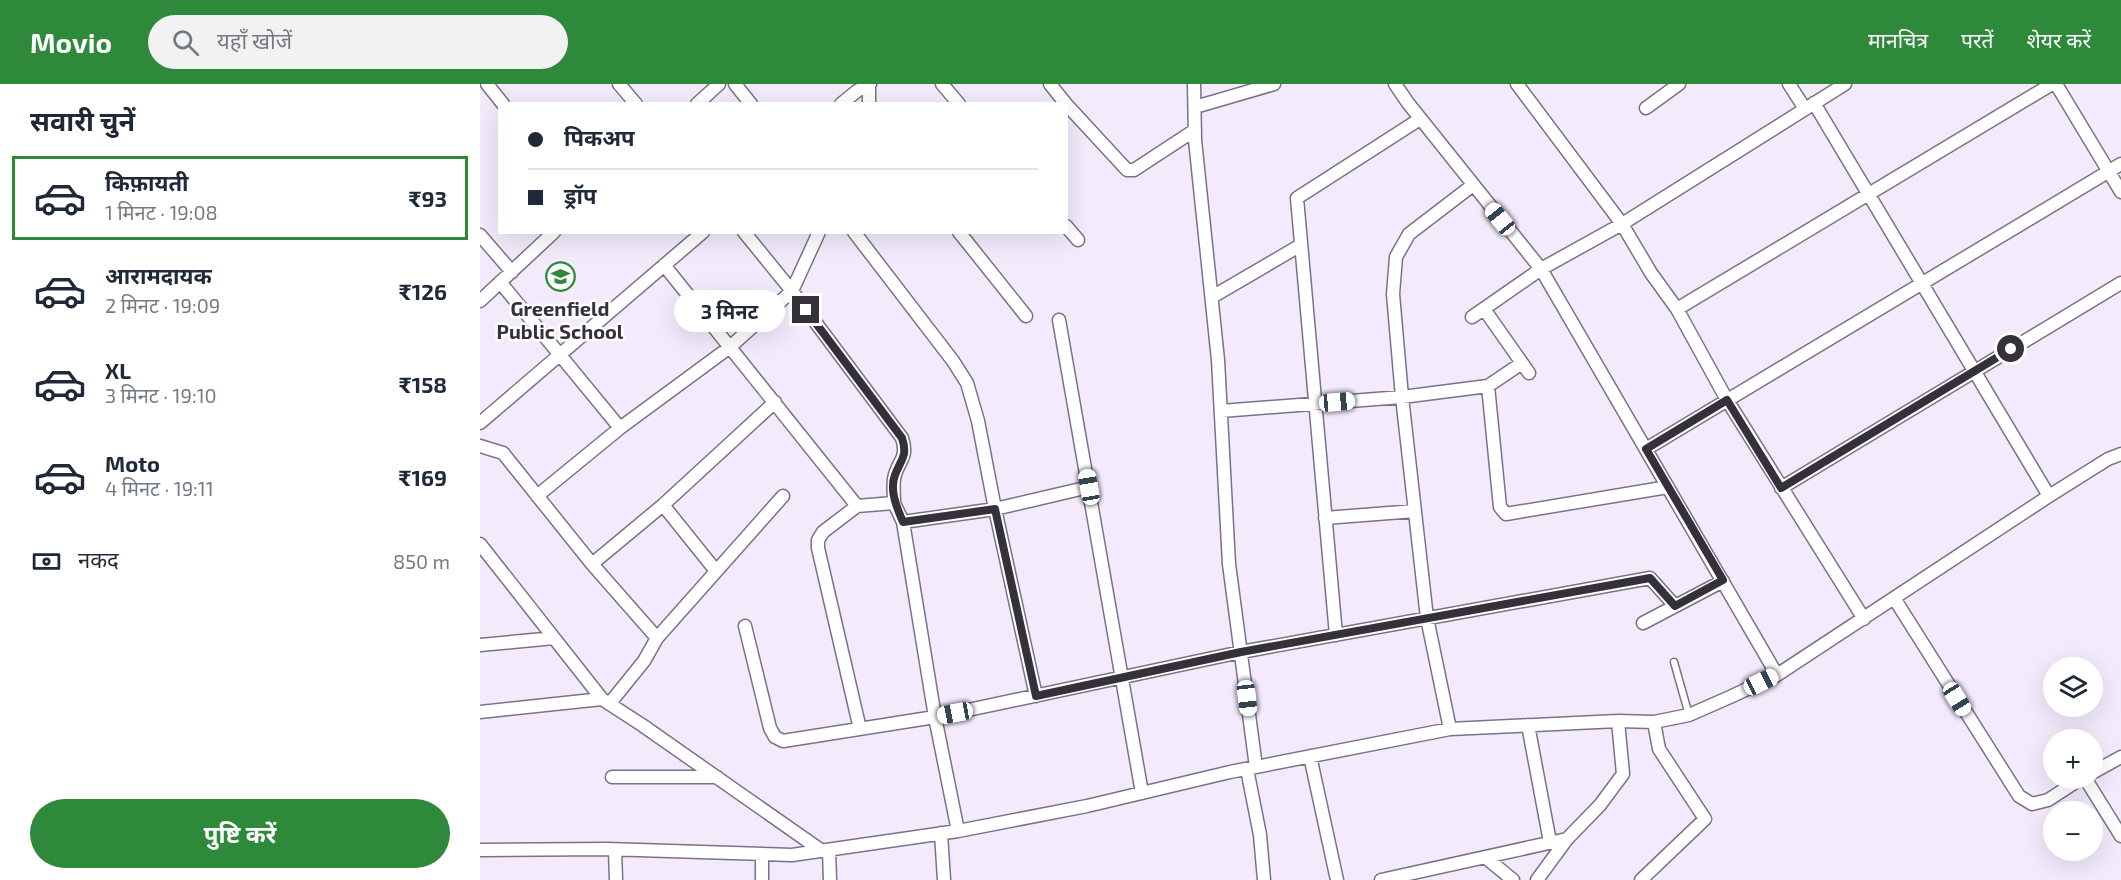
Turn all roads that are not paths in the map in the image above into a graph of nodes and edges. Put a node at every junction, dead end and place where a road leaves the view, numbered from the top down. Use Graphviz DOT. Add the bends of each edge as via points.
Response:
graph roads {
  1 [pos="487,84"];
  2 [pos="619,84"];
  3 [pos="719,84"];
  4 [pos="735,84"];
  5 [pos="942,84"];
  6 [pos="1050,84"];
  7 [pos="1194,84"];
  8 [pos="1274,84"];
  9 [pos="1395,84"];
  10 [pos="1518,84"];
  11 [pos="1679,84"];
  12 [pos="1789,84"];
  13 [pos="1845,84"];
  14 [pos="2054,84"];
  15 [pos="869,85"];
  16 [pos="501,102"];
  17 [pos="634,102"];
  18 [pos="699,102"];
  19 [pos="750,102"];
  20 [pos="843,102"];
  21 [pos="869,102"];
  22 [pos="957,102"];
  23 [pos="1064,102"];
  24 [pos="1068,106"];
  25 [pos="1810,106"];
  26 [pos="1194,107"];
  27 [pos="1646,108"];
  28 [pos="1420,119"];
  29 [pos="1195,130"];
  30 [pos="2121,164"];
  31 [pos="2109,171"];
  32 [pos="1473,185"];
  33 [pos="2121,192"];
  34 [pos="1868,194"];
  35 [pos="1622,224"];
  36 [pos="1068,228"];
  37 [pos="552,234"];
  38 [pos="701,234"];
  39 [pos="746,234"];
  40 [pos="818,234"];
  41 [pos="856,234"];
  42 [pos="961,234"];
  43 [pos="480,235"];
  44 [pos="1078,240"];
  45 [pos="1301,245"];
  46 [pos="664,265"];
  47 [pos="1541,269"];
  48 [pos="512,272"];
  49 [pos="500,282"];
  50 [pos="1922,283"];
  51 [pos="2121,283"];
  52 [pos="792,291"];
  53 [pos="1212,297"];
  54 [pos="480,301"];
  55 [pos="1484,309"];
  56 [pos="1677,309"];
  57 [pos="1026,316"];
  58 [pos="1472,317"];
  59 [pos="1059,320"];
  60 [pos="730,347"];
  61 [pos="559,354"];
  62 [pos="1974,372"];
  63 [pos="1488,386"];
  64 [pos="1402,397"];
  65 [pos="1727,400"];
  66 [pos="775,402"];
  67 [pos="1315,404"];
  68 [pos="1221,411"];
  69 [pos="480,423"];
  70 [pos="620,428"];
  71 [pos="480,446"];
  72 [pos="1646,449"];
  73 [pos="2121,454"];
  74 [pos="1089,487"];
  75 [pos="1668,487"];
  76 [pos="1781,488"];
  77 [pos="537,496"];
  78 [pos="783,496"];
  79 [pos="2049,496"];
  80 [pos="894,503"];
  81 [pos="663,505"];
  82 [pos="857,506"];
  83 [pos="995,509"];
  84 [pos="1415,511"];
  85 [pos="1326,518"];
  86 [pos="903,522"];
  87 [pos="480,544"];
  88 [pos="592,564"];
  89 [pos="716,571"];
  90 [pos="1723,580"];
  91 [pos="1894,598"];
  92 [pos="1675,606"];
  93 [pos="1427,618"];
  94 [pos="1864,619"];
  95 [pos="1643,623"];
  96 [pos="745,626"];
  97 [pos="1336,635"];
  98 [pos="554,638"];
  99 [pos="657,638"];
  100 [pos="480,645"];
  101 [pos="1241,652"];
  102 [pos="1674,662"];
  103 [pos="1777,675"];
  104 [pos="1122,679"];
  105 [pos="1036,696"];
  106 [pos="606,701"];
  107 [pos="480,712"];
  108 [pos="1689,715"];
  109 [pos="935,717"];
  110 [pos="1618,721"];
  111 [pos="1654,722"];
  112 [pos="1528,725"];
  113 [pos="860,729"];
  114 [pos="1450,729"];
  115 [pos="1310,756"];
  116 [pos="2121,757"];
  117 [pos="2103,767"];
  118 [pos="1251,768"];
  119 [pos="612,777"];
  120 [pos="717,777"];
  121 [pos="2066,789"];
  122 [pos="2091,789"];
  123 [pos="1142,793"];
  124 [pos="958,831"];
  125 [pos="940,833"];
  126 [pos="2121,836"];
  127 [pos="1567,839"];
  128 [pos="1551,842"];
  129 [pos="480,850"];
  130 [pos="615,850"];
  131 [pos="826,850"];
  132 [pos="762,854"];
  133 [pos="1485,857"];
  134 [pos="1438,867"];
  135 [pos="616,880"];
  136 [pos="762,880"];
  137 [pos="830,880"];
  138 [pos="944,880"];
  139 [pos="1264,880"];
  140 [pos="1337,880"];
  141 [pos="1381,880"];
  142 [pos="1429,880"];
  143 [pos="1513,880"];
  144 [pos="1537,880"];
  145 [pos="1641,880"];
  1 -- 16 [label="street"];
  2 -- 17 [label="street"];
  3 -- 18 [label="street"];
  4 -- 19 [label="street"];
  5 -- 22 [label="street"];
  6 -- 23 [label="street"];
  7 -- 26 [label="street"];
  8 -- 26 [label="street"];
  9 -- 28 [label="street"];
  10 -- 35 [label="street"];
  11 -- 27 [label="street"];
  12 -- 25 [label="street"];
  13 -- 25 [label="street"];
  14 -- 31 [label="street"];
  14 -- 34 [label="street"];
  15 -- 20 [label="street"];
  15 -- 21 [label="street"];
  24 -- 29 [label="street" via="1127,170 1134,170"];
  25 -- 34 [label="street"];
  25 -- 35 [label="street"];
  26 -- 29 [label="street"];
  28 -- 32 [label="street"];
  28 -- 45 [label="street" via="1297,198"];
  29 -- 53 [label="street"];
  30 -- 31 [label="street"];
  31 -- 33 [label="street"];
  31 -- 50 [label="street"];
  32 -- 47 [label="street"];
  32 -- 64 [label="street" via="1409,234 1396,256 1394,294"];
  34 -- 50 [label="street"];
  34 -- 56 [label="street"];
  35 -- 47 [label="street"];
  35 -- 56 [label="street"];
  36 -- 44 [label="street"];
  37 -- 48 [label="street"];
  38 -- 46 [label="street"];
  39 -- 52 [label="street"];
  40 -- 52 [label="street"];
  41 -- 83 [label="street" via="967,383"];
  42 -- 57 [label="street"];
  43 -- 48 [label="street"];
  45 -- 53 [label="street"];
  45 -- 67 [label="street"];
  46 -- 60 [label="street"];
  46 -- 61 [label="street"];
  47 -- 55 [label="street"];
  47 -- 72 [label="street"];
  48 -- 49 [label="street"];
  49 -- 54 [label="street"];
  49 -- 61 [label="street"];
  50 -- 62 [label="street"];
  50 -- 65 [label="street"];
  51 -- 62 [label="street"];
  52 -- 60 [label="street"];
  52 -- 80 [label="street" via="902,438 906,449 894,477"];
  53 -- 68 [label="street"];
  55 -- 58 [label="street"];
  55 -- 63 [label="street" via="1525,368"];
  56 -- 65 [label="street"];
  59 -- 74 [label="street"];
  60 -- 66 [label="street"];
  60 -- 70 [label="street"];
  61 -- 69 [label="street"];
  61 -- 70 [label="street"];
  62 -- 76 [label="street"];
  62 -- 79 [label="street"];
  63 -- 64 [label="street"];
  63 -- 75 [label="street" via="1500,507 1506,514"];
  64 -- 67 [label="street"];
  64 -- 84 [label="street"];
  65 -- 72 [label="street"];
  65 -- 76 [label="street"];
  66 -- 81 [label="street"];
  66 -- 82 [label="street"];
  67 -- 68 [label="street"];
  67 -- 85 [label="street"];
  68 -- 101 [label="street" via="1229,564"];
  70 -- 77 [label="street"];
  71 -- 77 [label="street" via="502,453"];
  72 -- 75 [label="street"];
  73 -- 79 [label="street"];
  74 -- 83 [label="street"];
  74 -- 104 [label="street"];
  75 -- 90 [label="street"];
  76 -- 94 [label="street"];
  77 -- 88 [label="street"];
  78 -- 89 [label="street"];
  79 -- 91 [label="street"];
  80 -- 82 [label="street"];
  80 -- 86 [label="street"];
  81 -- 88 [label="street"];
  81 -- 89 [label="street"];
  82 -- 113 [label="street" via="823,532 818,548"];
  83 -- 86 [label="street"];
  83 -- 105 [label="street"];
  84 -- 85 [label="street"];
  84 -- 93 [label="street"];
  85 -- 97 [label="street"];
  86 -- 109 [label="street"];
  87 -- 98 [label="street"];
  88 -- 99 [label="street"];
  89 -- 99 [label="street"];
  90 -- 92 [label="street"];
  90 -- 103 [label="street"];
  91 -- 94 [label="street"];
  91 -- 121 [label="street" via="2019,796 2032,804"];
  92 -- 93 [label="street" via="1650,578"];
  92 -- 95 [label="street"];
  93 -- 97 [label="street"];
  93 -- 114 [label="street"];
  94 -- 103 [label="street"];
  96 -- 113 [label="street" via="775,737 783,741"];
  97 -- 101 [label="street"];
  98 -- 100 [label="street"];
  98 -- 106 [label="street"];
  99 -- 106 [label="street" via="644,662"];
  101 -- 104 [label="street"];
  101 -- 118 [label="street"];
  102 -- 108 [label="lane"];
  103 -- 108 [label="street"];
  104 -- 105 [label="street"];
  104 -- 123 [label="street"];
  105 -- 109 [label="street"];
  106 -- 107 [label="street"];
  106 -- 120 [label="street"];
  108 -- 111 [label="street"];
  109 -- 113 [label="street"];
  109 -- 124 [label="street"];
  110 -- 111 [label="street"];
  110 -- 112 [label="street"];
  110 -- 127 [label="street" via="1623,774"];
  111 -- 145 [label="street" via="1659,749 1705,819"];
  112 -- 114 [label="street"];
  112 -- 128 [label="street"];
  114 -- 115 [label="street"];
  115 -- 118 [label="street"];
  115 -- 140 [label="street"];
  116 -- 117 [label="street"];
  118 -- 123 [label="street"];
  118 -- 139 [label="street"];
  119 -- 120 [label="street"];
  120 -- 131 [label="street"];
  122 -- 126 [label="street"];
  123 -- 124 [label="street"];
  124 -- 125 [label="street"];
  125 -- 131 [label="street"];
  125 -- 138 [label="street"];
  127 -- 128 [label="street"];
  127 -- 144 [label="street"];
  128 -- 133 [label="street"];
  129 -- 130 [label="street"];
  130 -- 132 [label="street"];
  130 -- 135 [label="street"];
  131 -- 132 [label="street"];
  131 -- 137 [label="street"];
  132 -- 136 [label="street"];
  133 -- 134 [label="street"];
  133 -- 143 [label="street"];
  134 -- 141 [label="street"];
  134 -- 142 [label="street"];
}
